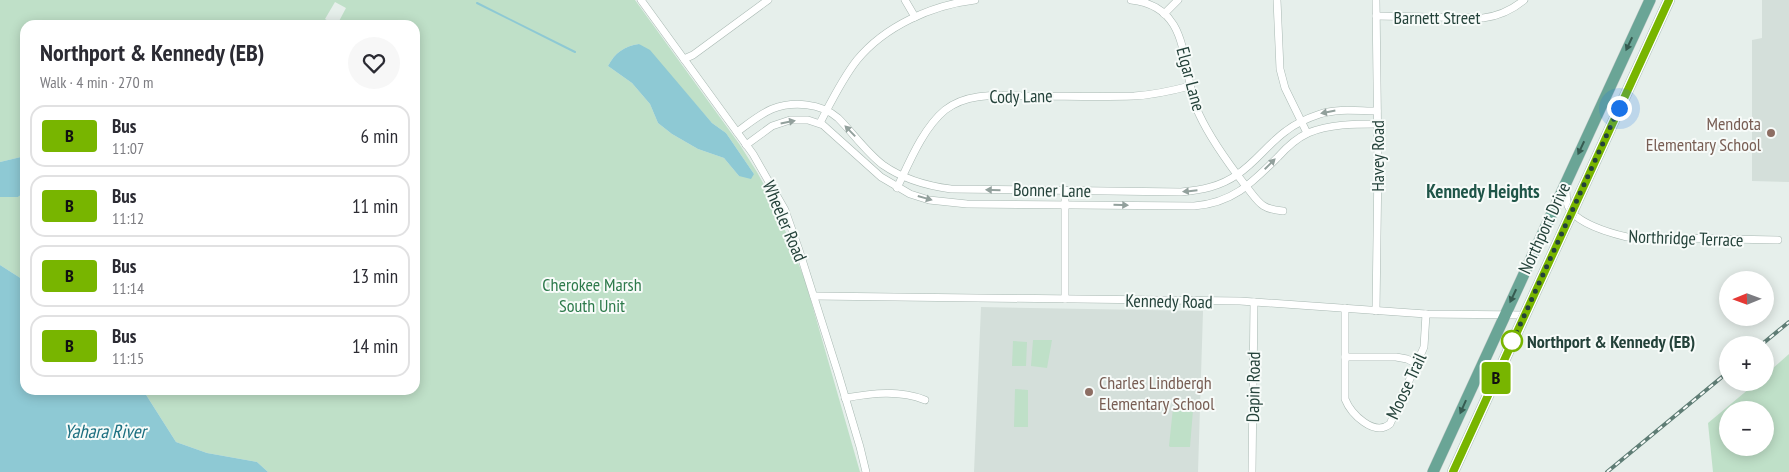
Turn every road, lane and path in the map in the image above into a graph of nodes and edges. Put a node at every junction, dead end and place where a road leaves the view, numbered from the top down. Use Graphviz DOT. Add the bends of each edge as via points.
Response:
graph roads {
  1 [pos="641,0"];
  2 [pos="768,0"];
  3 [pos="905,0"];
  4 [pos="975,0"];
  5 [pos="1131,0"];
  6 [pos="1178,0"];
  7 [pos="1277,0"];
  8 [pos="1376,0"];
  9 [pos="1524,0"];
  10 [pos="1650,0"];
  11 [pos="1669,0"];
  12 [pos="1164,14"];
  13 [pos="1376,16"];
  14 [pos="915,17"];
  15 [pos="684,59"];
  16 [pos="1190,86"];
  17 [pos="826,110"];
  18 [pos="1377,111"];
  19 [pos="1301,122"];
  20 [pos="820,124"];
  21 [pos="1377,124"];
  22 [pos="737,132"];
  23 [pos="1307,133"];
  24 [pos="746,145"];
  25 [pos="903,175"];
  26 [pos="1237,175"];
  27 [pos="1565,182"];
  28 [pos="1247,187"];
  29 [pos="897,188"];
  30 [pos="1065,190"];
  31 [pos="1066,204"];
  32 [pos="1283,211"];
  33 [pos="1571,212"];
  34 [pos="1778,240"];
  35 [pos="814,296"];
  36 [pos="1066,299"];
  37 [pos="1254,302"];
  38 [pos="1345,308"];
  39 [pos="1376,311"];
  40 [pos="1426,314"];
  41 [pos="1504,314"];
  42 [pos="1524,315"];
  43 [pos="1345,357"];
  44 [pos="1417,364"];
  45 [pos="845,398"];
  46 [pos="925,400"];
  47 [pos="866,472"];
  48 [pos="1252,472"];
  49 [pos="1433,472"];
  50 [pos="1453,472"];
  1 -- 15 [label="street, Wheeler Road"];
  2 -- 15 [label="street"];
  3 -- 14 [label="street"];
  4 -- 14 [label="street" via="926,11"];
  5 -- 12 [label="street, Elgar Lane" via="1149,4"];
  6 -- 12 [label="street"];
  7 -- 19 [label="street" via="1280,69"];
  8 -- 13 [label="street, Havey Road"];
  9 -- 13 [label="street, Barnett Street" via="1512,9 1482,18"];
  10 -- 27 [label="main road, Northport Drive, one-way"];
  11 -- 33 [label="main road, Northport Drive"];
  12 -- 16 [label="street, Elgar Lane" via="1181,40"];
  13 -- 18 [label="street, Havey Road"];
  14 -- 17 [label="street" via="886,35 859,58"];
  15 -- 22 [label="street, Wheeler Road"];
  16 -- 25 [label="street, Cody Lane" via="1136,96 996,95 972,98 950,106 936,119"];
  16 -- 26 [label="street, Elgar Lane" via="1199,114"];
  17 -- 20 [label="street"];
  17 -- 22 [label="street, Bonner Lane" via="811,105 784,106 772,109"];
  25 -- 17 [label="street, Bonner Lane, one-way" via="884,165"];
  18 -- 19 [label="street, Bonner Lane, one-way" via="1328,112"];
  18 -- 21 [label="street, Havey Road"];
  19 -- 23 [label="street"];
  19 -- 26 [label="street, Bonner Lane" via="1286,130"];
  24 -- 20 [label="street, one-way" via="779,124 799,120"];
  20 -- 29 [label="street, Bonner Lane"];
  21 -- 23 [label="street, Bonner Lane" via="1346,124"];
  21 -- 39 [label="street, Havey Road"];
  22 -- 24 [label="street, Wheeler Road"];
  28 -- 23 [label="street, Bonner Lane, one-way"];
  24 -- 35 [label="street, Wheeler Road" via="785,210"];
  25 -- 29 [label="street, Cody Lane"];
  30 -- 25 [label="street, Bonner Lane, one-way" via="951,189 919,183"];
  26 -- 28 [label="street, Elgar Lane"];
  26 -- 30 [label="street, Bonner Lane, one-way" via="1212,188 1180,192"];
  27 -- 33 [label="street"];
  27 -- 41 [label="main road, Northport Drive, one-way"];
  31 -- 28 [label="street, Bonner Lane, one-way" via="1206,205 1231,197"];
  28 -- 32 [label="street, Elgar Lane" via="1267,209"];
  29 -- 31 [label="street, Bonner Lane, one-way" via="942,202"];
  30 -- 31 [label="street"];
  31 -- 36 [label="street"];
  33 -- 34 [label="street, Northridge Terrace" via="1578,219 1627,237"];
  33 -- 42 [label="main road, Northport Drive"];
  35 -- 36 [label="street, Kennedy Road"];
  35 -- 45 [label="street, Wheeler Road"];
  36 -- 37 [label="street, Kennedy Road"];
  37 -- 38 [label="street, Kennedy Road"];
  37 -- 48 [label="street, Dapin Road"];
  38 -- 39 [label="street, Kennedy Road"];
  38 -- 43 [label="street"];
  39 -- 40 [label="street, Kennedy Road"];
  40 -- 41 [label="street, Kennedy Road"];
  40 -- 44 [label="street, Moose Trail" via="1426,340"];
  41 -- 42 [label="street, Kennedy Road"];
  41 -- 49 [label="main road, Northport Drive, one-way"];
  42 -- 50 [label="main road, Northport Drive"];
  43 -- 44 [label="street" via="1396,357"];
  43 -- 44 [label="street, Moose Trail" via="1348,406 1372,427 1390,424"];
  45 -- 46 [label="street" via="900,393"];
  45 -- 47 [label="street, Wheeler Road"];
}
